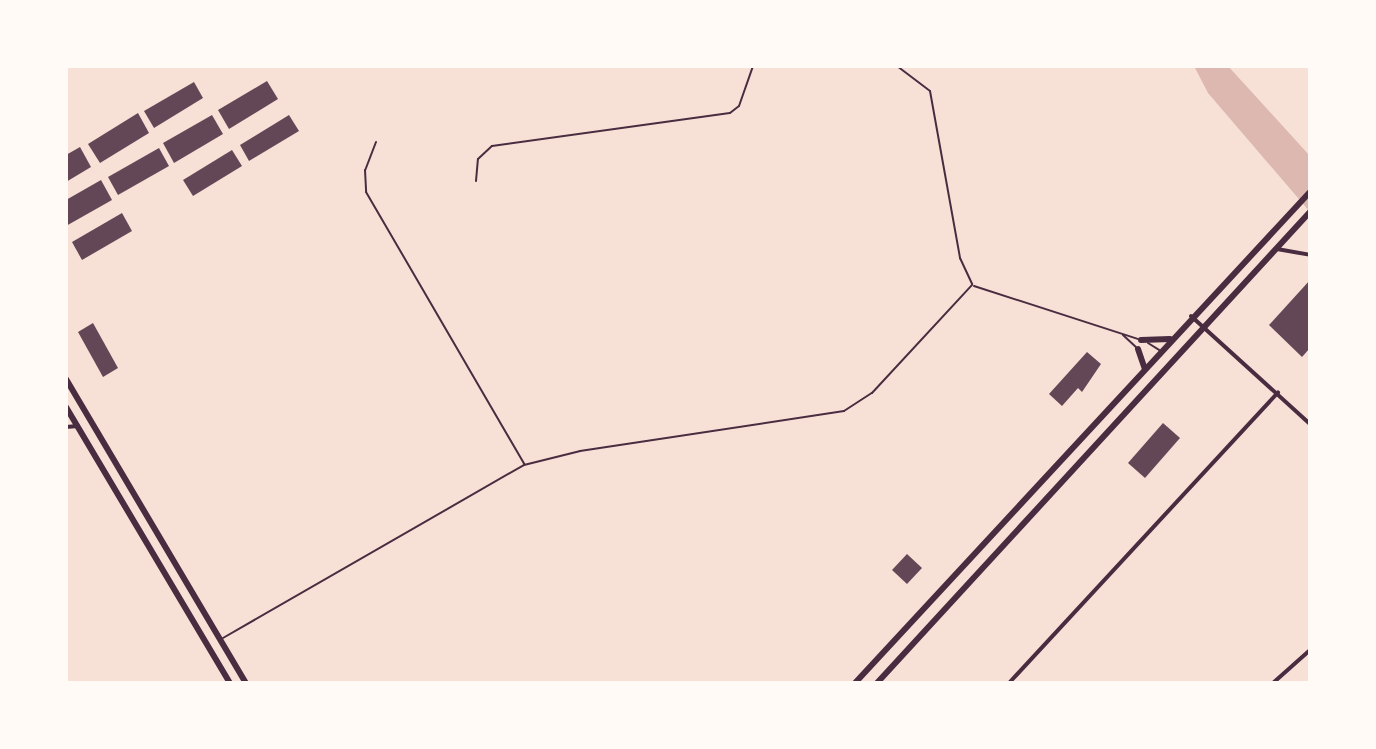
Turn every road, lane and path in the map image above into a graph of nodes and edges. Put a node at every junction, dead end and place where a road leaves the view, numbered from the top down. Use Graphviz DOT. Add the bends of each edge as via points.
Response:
graph roads {
  1 [pos="753,66"];
  2 [pos="897,66"];
  3 [pos="376,142"];
  4 [pos="476,181"];
  5 [pos="1310,192"];
  6 [pos="1310,212"];
  7 [pos="1276,249"];
  8 [pos="1310,255"];
  9 [pos="972,285"];
  10 [pos="1191,316"];
  11 [pos="1202,328"];
  12 [pos="1122,335"];
  13 [pos="1170,339"];
  14 [pos="1141,340"];
  15 [pos="1138,349"];
  16 [pos="1160,351"];
  17 [pos="1172,363"];
  18 [pos="1147,366"];
  19 [pos="1161,377"];
  20 [pos="66,379"];
  21 [pos="1278,393"];
  22 [pos="66,407"];
  23 [pos="1310,424"];
  24 [pos="78,426"];
  25 [pos="66,427"];
  26 [pos="524,465"];
  27 [pos="222,639"];
  28 [pos="1310,650"];
  29 [pos="230,683"];
  30 [pos="246,683"];
  31 [pos="855,683"];
  32 [pos="877,683"];
  33 [pos="1009,683"];
  34 [pos="1273,683"];
  1 -- 4 [label="lane" via="739,106 730,113 492,146 478,159"];
  2 -- 9 [label="lane" via="925,82 930,91 958,249"];
  3 -- 26 [label="lane" via="365,170 366,192"];
  5 -- 10 [label="main road"];
  6 -- 7 [label="main road"];
  7 -- 8 [label="street"];
  7 -- 11 [label="main road"];
  9 -- 12 [label="lane"];
  9 -- 26 [label="lane" via="872,393 844,411 580,451"];
  10 -- 11 [label="street"];
  10 -- 13 [label="main road"];
  11 -- 17 [label="main road"];
  11 -- 21 [label="street"];
  12 -- 14 [label="lane"];
  12 -- 15 [label="lane"];
  13 -- 14 [label="main road"];
  13 -- 16 [label="main road"];
  14 -- 16 [label="lane"];
  15 -- 18 [label="main road"];
  16 -- 17 [label="lane"];
  16 -- 18 [label="main road"];
  17 -- 19 [label="main road"];
  18 -- 19 [label="lane"];
  18 -- 31 [label="main road"];
  19 -- 32 [label="main road"];
  20 -- 27 [label="main road"];
  21 -- 23 [label="street"];
  21 -- 33 [label="street"];
  22 -- 24 [label="main road"];
  24 -- 25 [label="street"];
  24 -- 29 [label="main road"];
  26 -- 27 [label="lane"];
  27 -- 30 [label="main road"];
  28 -- 34 [label="street"];
}
